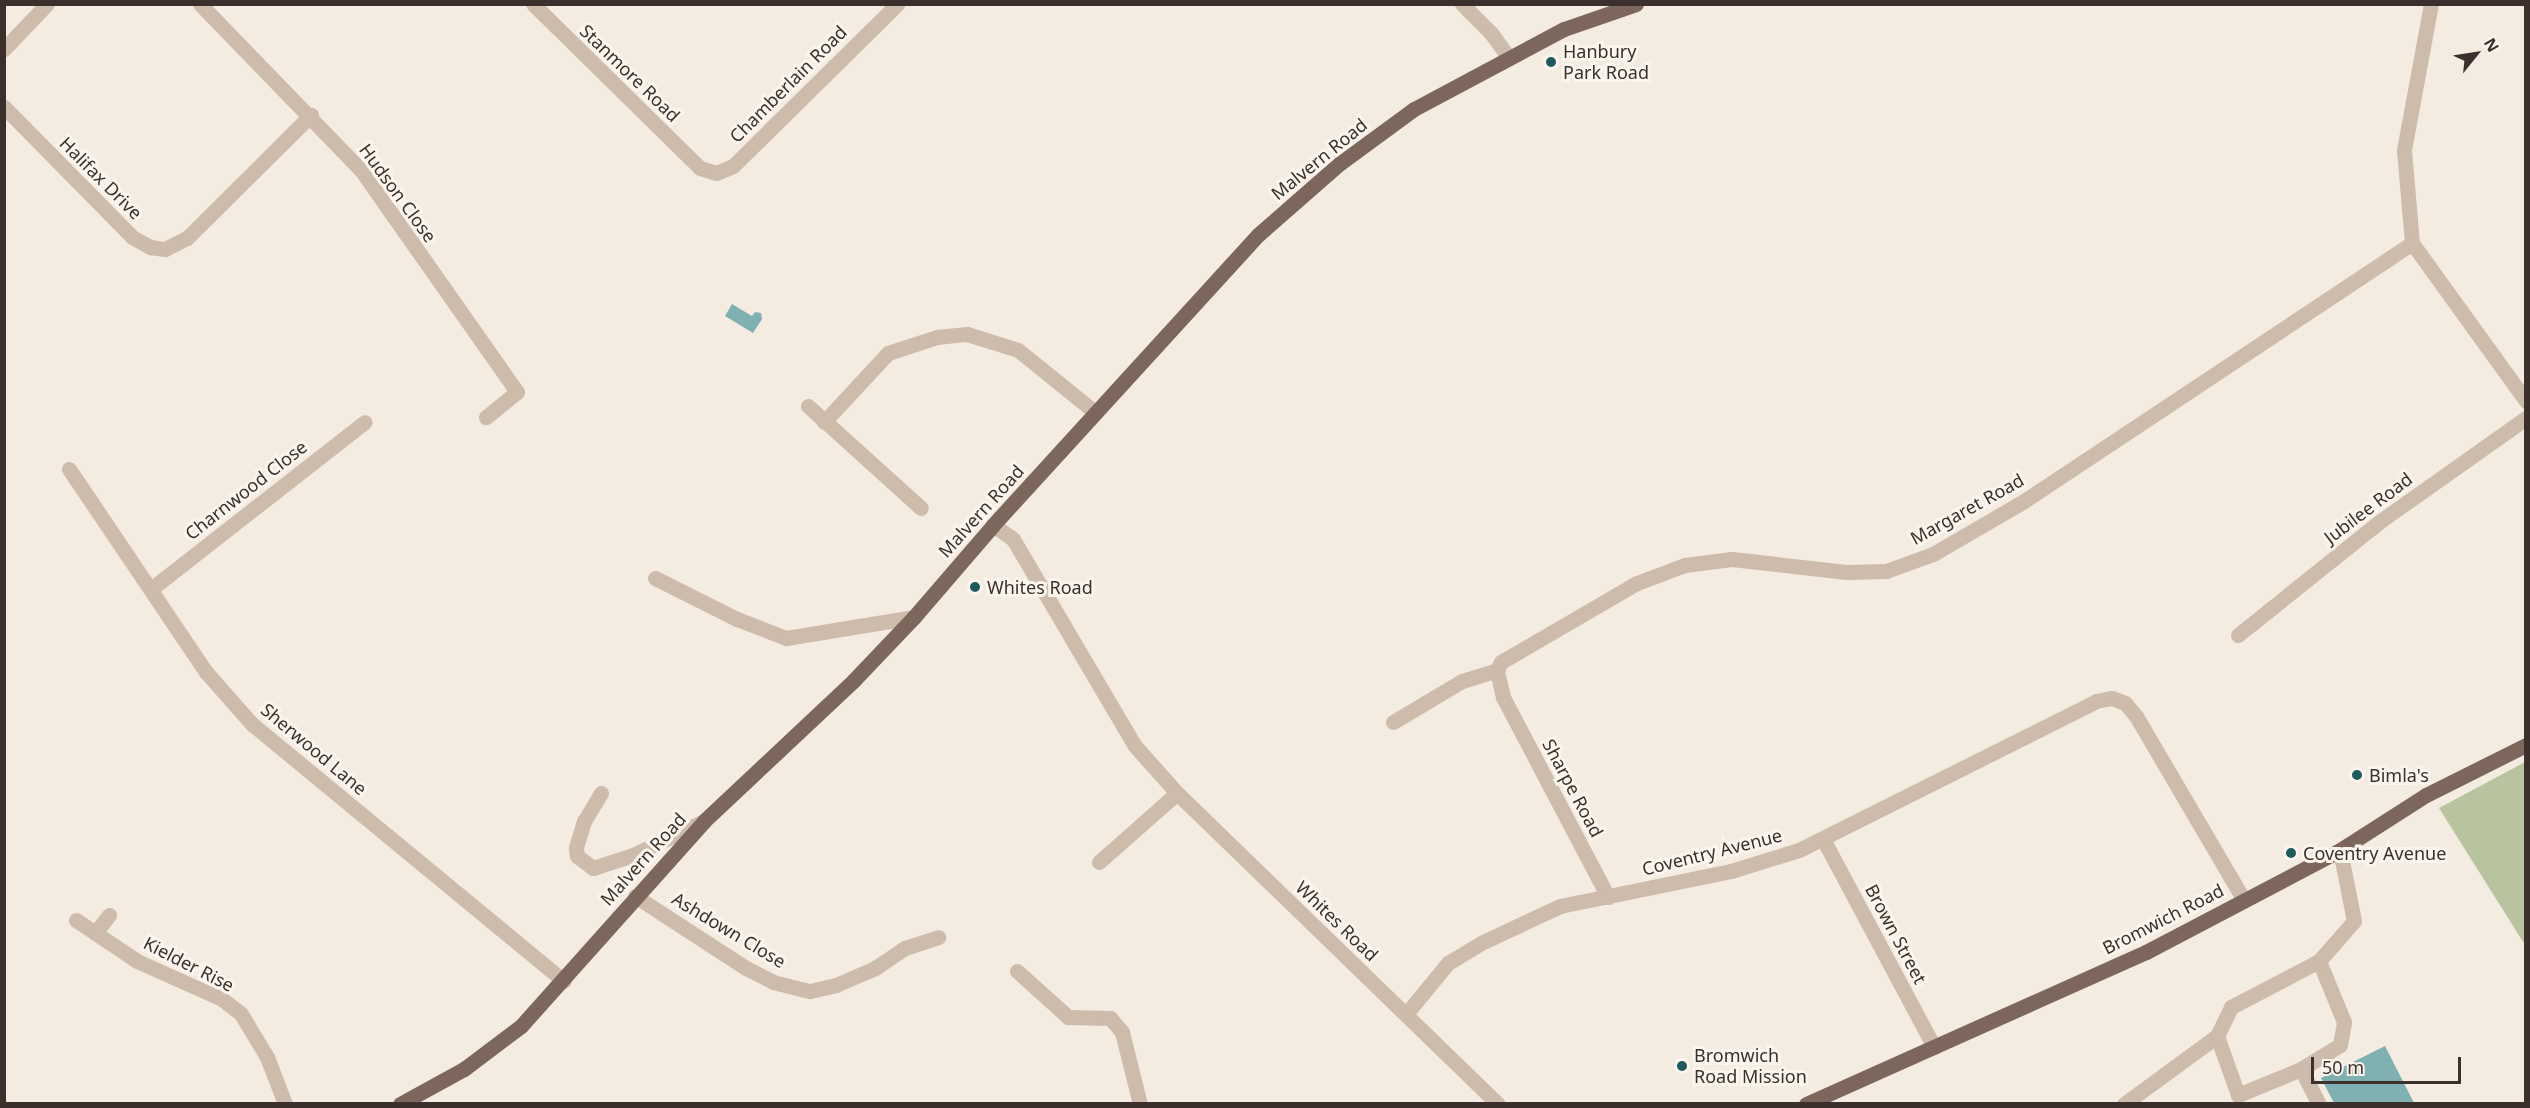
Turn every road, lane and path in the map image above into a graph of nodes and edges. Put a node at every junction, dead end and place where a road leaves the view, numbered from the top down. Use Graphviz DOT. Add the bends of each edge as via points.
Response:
graph roads {
  1 [pos="47,4"];
  2 [pos="200,4"];
  3 [pos="533,4"];
  4 [pos="897,4"];
  5 [pos="1462,4"];
  6 [pos="1636,4"];
  7 [pos="2431,4"];
  8 [pos="4,49"];
  9 [pos="1509,58"];
  10 [pos="4,107"];
  11 [pos="311,115"];
  12 [pos="700,168"];
  13 [pos="2412,243"];
  14 [pos="2526,401"];
  15 [pos="808,406"];
  16 [pos="1096,413"];
  17 [pos="486,417"];
  18 [pos="2526,418"];
  19 [pos="365,422"];
  20 [pos="825,422"];
  21 [pos="69,469"];
  22 [pos="921,508"];
  23 [pos="993,525"];
  24 [pos="656,578"];
  25 [pos="151,589"];
  26 [pos="914,617"];
  27 [pos="2238,635"];
  28 [pos="1497,670"];
  29 [pos="1393,722"];
  30 [pos="2526,745"];
  31 [pos="602,792"];
  32 [pos="1177,793"];
  33 [pos="704,821"];
  34 [pos="1823,839"];
  35 [pos="2340,850"];
  36 [pos="1099,862"];
  37 [pos="634,896"];
  38 [pos="1608,897"];
  39 [pos="2244,900"];
  40 [pos="109,915"];
  41 [pos="76,920"];
  42 [pos="95,933"];
  43 [pos="938,937"];
  44 [pos="2319,961"];
  45 [pos="1017,971"];
  46 [pos="564,981"];
  47 [pos="1406,1014"];
  48 [pos="2217,1036"];
  49 [pos="1934,1047"];
  50 [pos="2301,1069"];
  51 [pos="285,1104"];
  52 [pos="400,1104"];
  53 [pos="1140,1104"];
  54 [pos="1498,1104"];
  55 [pos="1806,1104"];
  56 [pos="2124,1104"];
  57 [pos="2319,1104"];
  1 -- 8 [label="street"];
  2 -- 11 [label="street, Hudson Close"];
  3 -- 12 [label="street, Stanmore Road"];
  4 -- 12 [label="street, Chamberlain Road" via="733,166 716,173"];
  5 -- 9 [label="street"];
  6 -- 9 [label="main road, Malvern Road" via="1564,29"];
  7 -- 13 [label="street" via="2404,150"];
  9 -- 16 [label="main road, Malvern Road" via="1414,109 1338,164 1260,234"];
  10 -- 11 [label="street, Halifax Drive" via="132,237 150,247 165,249 187,238"];
  11 -- 17 [label="street, Hudson Close" via="361,170 517,392"];
  13 -- 14 [label="street"];
  13 -- 28 [label="street, Margaret Road" via="2024,501 1933,554 1887,571 1846,572 1732,559 1685,566 1637,583 1501,662"];
  15 -- 20 [label="street"];
  16 -- 20 [label="street" via="1018,350 967,334 937,337 888,353"];
  16 -- 23 [label="main road, Malvern Road"];
  18 -- 27 [label="street, Jubilee Road" via="2379,522"];
  19 -- 25 [label="street, Charnwood Close"];
  20 -- 22 [label="street"];
  21 -- 25 [label="street, Sherwood Lane"];
  23 -- 26 [label="main road, Malvern Road"];
  23 -- 32 [label="street, Whites Road" via="1013,539 1131,740"];
  24 -- 26 [label="street" via="737,619 786,638"];
  25 -- 46 [label="street, Sherwood Lane" via="206,672 252,724"];
  26 -- 33 [label="main road, Malvern Road"];
  28 -- 29 [label="street, Margaret Road" via="1462,681"];
  28 -- 38 [label="street, Sharpe Road" via="1503,697"];
  30 -- 35 [label="main road, Bromwich Road" via="2427,795"];
  31 -- 33 [label="street" via="584,821 576,848 577,856 593,868 631,856"];
  32 -- 36 [label="street"];
  32 -- 47 [label="street, Whites Road"];
  33 -- 37 [label="main road, Malvern Road"];
  34 -- 38 [label="street, Coventry Avenue" via="1731,871"];
  34 -- 39 [label="street, Coventry Avenue" via="2096,701 2112,698 2125,703 2136,716"];
  34 -- 49 [label="street, Brown Street"];
  35 -- 39 [label="main road, Bromwich Road"];
  35 -- 44 [label="street" via="2354,921"];
  37 -- 43 [label="street, Ashdown Close" via="746,968 773,982 810,991 836,985 875,968 905,948"];
  37 -- 46 [label="main road, Malvern Road"];
  38 -- 47 [label="street, Coventry Avenue" via="1560,906 1481,943 1448,963"];
  39 -- 49 [label="main road, Bromwich Road" via="2146,952"];
  40 -- 42 [label="street"];
  41 -- 42 [label="street, Kielder Rise"];
  42 -- 51 [label="street, Kielder Rise" via="137,961 222,999 241,1014 267,1057"];
  44 -- 48 [label="street" via="2231,1007"];
  44 -- 50 [label="street" via="2344,1022 2340,1045"];
  45 -- 53 [label="street" via="1068,1017 1110,1017 1122,1032"];
  46 -- 52 [label="main road, Malvern Road" via="495,1049"];
  47 -- 54 [label="street, Whites Road"];
  48 -- 50 [label="street" via="2238,1095"];
  48 -- 56 [label="street"];
  49 -- 55 [label="main road, Bromwich Road"];
  50 -- 57 [label="street"];
}
